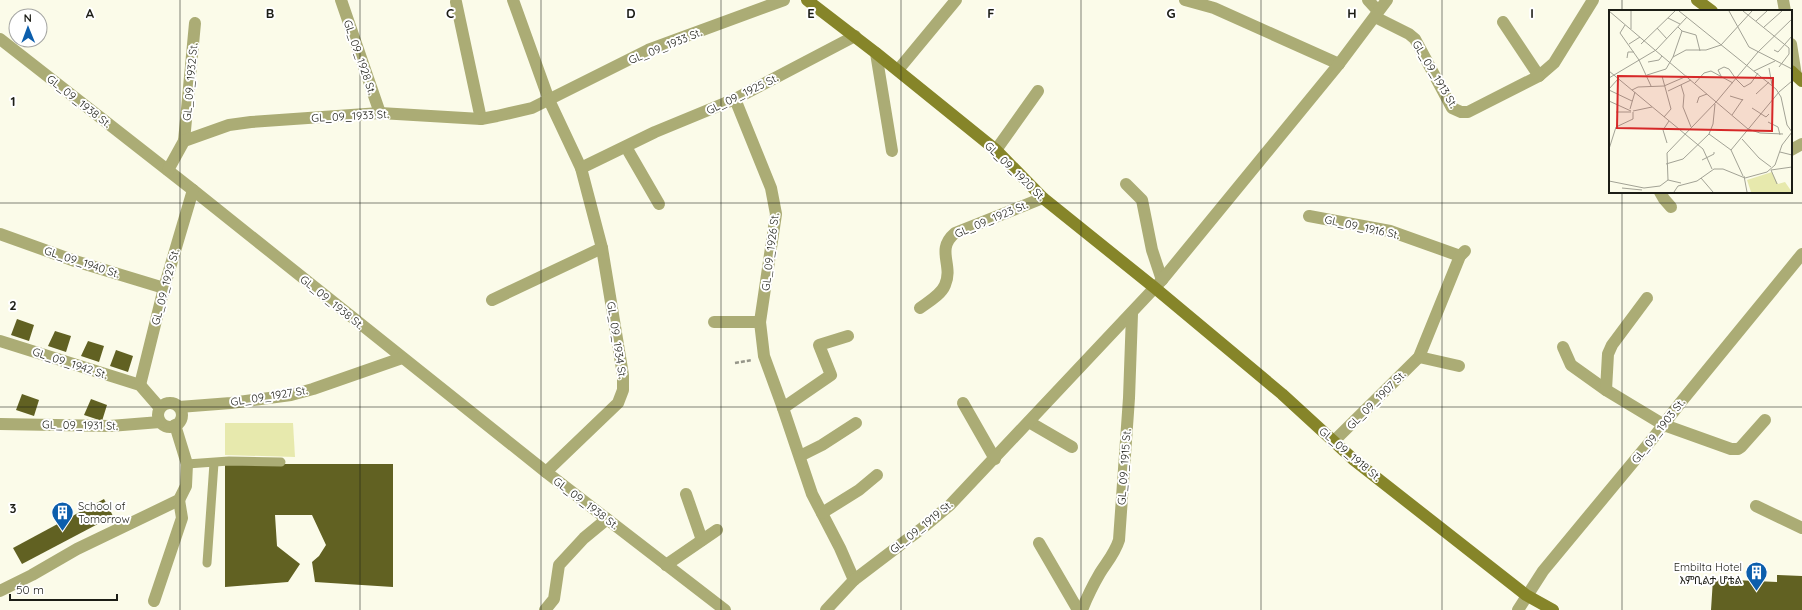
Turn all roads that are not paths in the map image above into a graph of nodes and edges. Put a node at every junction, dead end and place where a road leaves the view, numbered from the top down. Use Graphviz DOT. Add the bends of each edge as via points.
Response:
graph roads {
  1 [pos="341,0"];
  2 [pos="513,0"];
  3 [pos="784,0"];
  4 [pos="807,0"];
  5 [pos="956,0"];
  6 [pos="1185,0"];
  7 [pos="1368,0"];
  8 [pos="1387,0"];
  9 [pos="1593,0"];
  10 [pos="1783,0"];
  11 [pos="456,2"];
  12 [pos="1211,4"];
  13 [pos="1785,10"];
  14 [pos="1377,14"];
  15 [pos="1503,22"];
  16 [pos="196,23"];
  17 [pos="855,36"];
  18 [pos="0,39"];
  19 [pos="1792,50"];
  20 [pos="876,53"];
  21 [pos="1339,64"];
  22 [pos="898,70"];
  23 [pos="1539,76"];
  24 [pos="1796,76"];
  25 [pos="1038,91"];
  26 [pos="735,99"];
  27 [pos="549,100"];
  28 [pos="380,113"];
  29 [pos="481,119"];
  30 [pos="184,141"];
  31 [pos="1802,144"];
  32 [pos="626,147"];
  33 [pos="1792,149"];
  34 [pos="996,150"];
  35 [pos="892,151"];
  36 [pos="581,168"];
  37 [pos="168,170"];
  38 [pos="1126,184"];
  39 [pos="193,190"];
  40 [pos="1661,193"];
  41 [pos="1043,198"];
  42 [pos="659,204"];
  43 [pos="1671,207"];
  44 [pos="1309,216"];
  45 [pos="0,234"];
  46 [pos="602,248"];
  47 [pos="1462,254"];
  48 [pos="1802,254"];
  49 [pos="1159,284"];
  50 [pos="164,288"];
  51 [pos="1647,298"];
  52 [pos="492,300"];
  53 [pos="920,308"];
  54 [pos="1132,314"];
  55 [pos="714,322"];
  56 [pos="760,322"];
  57 [pos="848,336"];
  58 [pos="0,341"];
  59 [pos="1563,347"];
  60 [pos="1419,357"];
  61 [pos="402,358"];
  62 [pos="1459,366"];
  63 [pos="140,385"];
  64 [pos="1606,390"];
  65 [pos="963,403"];
  66 [pos="160,408"];
  67 [pos="179,408"];
  68 [pos="783,408"];
  69 [pos="1765,420"];
  70 [pos="160,422"];
  71 [pos="1029,422"];
  72 [pos="856,423"];
  73 [pos="0,424"];
  74 [pos="1664,424"];
  75 [pos="175,426"];
  76 [pos="1333,442"];
  77 [pos="1072,447"];
  78 [pos="800,456"];
  79 [pos="995,459"];
  80 [pos="281,462"];
  81 [pos="214,463"];
  82 [pos="187,464"];
  83 [pos="546,472"];
  84 [pos="877,475"];
  85 [pos="686,494"];
  86 [pos="179,500"];
  87 [pos="1756,506"];
  88 [pos="822,513"];
  89 [pos="607,519"];
  90 [pos="1802,528"];
  91 [pos="717,530"];
  92 [pos="702,540"];
  93 [pos="1039,543"];
  94 [pos="207,563"];
  95 [pos="666,564"];
  96 [pos="854,580"];
  97 [pos="0,591"];
  98 [pos="1526,595"];
  99 [pos="154,601"];
  100 [pos="545,610"];
  101 [pos="725,610"];
  102 [pos="826,610"];
  103 [pos="1078,610"];
  104 [pos="1082,610"];
  105 [pos="1518,610"];
  106 [pos="1552,610"];
  1 -- 28 [label="street, GL_09_1928 St."];
  2 -- 27 [label="street"];
  3 -- 27 [label="street, GL_09_1933 St." via="648,50"];
  4 -- 17 [label="main road, GL_09_1920 St."];
  5 -- 22 [label="street"];
  6 -- 12 [label="street"];
  7 -- 14 [label="street"];
  8 -- 14 [label="street, GL_09_1919 St."];
  9 -- 23 [label="street, GL_09_1913 St." via="1554,63"];
  10 -- 13 [label="street"];
  11 -- 29 [label="street"];
  12 -- 21 [label="street"];
  14 -- 21 [label="street, GL_09_1919 St."];
  14 -- 23 [label="street, GL_09_1913 St." via="1415,39 1455,110 1468,112"];
  15 -- 23 [label="street"];
  16 -- 30 [label="street, GL_09_1932 St."];
  17 -- 20 [label="main road, GL_09_1920 St."];
  17 -- 26 [label="street, GL_09_1925 St."];
  18 -- 37 [label="street, GL_09_1938 St."];
  19 -- 24 [label="street"];
  20 -- 22 [label="main road, GL_09_1920 St."];
  20 -- 35 [label="street"];
  21 -- 49 [label="street, GL_09_1919 St."];
  22 -- 34 [label="main road, GL_09_1920 St."];
  25 -- 34 [label="street"];
  26 -- 32 [label="street, GL_09_1925 St." via="655,132"];
  26 -- 56 [label="street, GL_09_1926 St." via="771,188 776,214"];
  27 -- 29 [label="street, GL_09_1933 St." via="532,108"];
  27 -- 36 [label="street, GL_09_1934 St."];
  28 -- 29 [label="street, GL_09_1933 St."];
  28 -- 30 [label="street, GL_09_1933 St." via="229,125"];
  30 -- 37 [label="street"];
  31 -- 33 [label="street"];
  32 -- 36 [label="street, GL_09_1925 St."];
  32 -- 42 [label="street"];
  34 -- 41 [label="main road, GL_09_1920 St."];
  36 -- 46 [label="street, GL_09_1934 St."];
  37 -- 39 [label="street, GL_09_1938 St."];
  38 -- 49 [label="street" via="1142,200"];
  39 -- 50 [label="street, GL_09_1929 St."];
  39 -- 61 [label="street, GL_09_1938 St."];
  40 -- 43 [label="street"];
  41 -- 49 [label="main road, GL_09_1920 St."];
  41 -- 53 [label="street, GL_09_1923 St." via="955,233 949,238 945,246 945,285"];
  44 -- 47 [label="street, GL_09_1916 St." via="1390,231"];
  45 -- 50 [label="street, GL_09_1940 St." via="75,261"];
  46 -- 52 [label="street"];
  46 -- 83 [label="street, GL_09_1934 St." via="623,375 623,390 618,403"];
  47 -- 60 [label="street, GL_09_1907 St."];
  48 -- 74 [label="street, GL_09_1903 St."];
  49 -- 54 [label="street, GL_09_1919 St."];
  49 -- 76 [label="main road, GL_09_1918 St."];
  50 -- 63 [label="street, GL_09_1929 St."];
  51 -- 64 [label="street" via="1612,345 1608,354"];
  54 -- 71 [label="street, GL_09_1919 St."];
  54 -- 104 [label="street, GL_09_1915 St." via="1119,540 1114,554 1100,572 1087,596"];
  55 -- 56 [label="street"];
  56 -- 68 [label="street, GL_09_1926 St." via="764,356"];
  57 -- 68 [label="street" via="819,346 831,375"];
  58 -- 63 [label="street, GL_09_1942 St."];
  59 -- 64 [label="street" via="1571,365"];
  60 -- 62 [label="street"];
  60 -- 76 [label="street, GL_09_1907 St."];
  61 -- 67 [label="street, GL_09_1927 St." via="292,395"];
  61 -- 83 [label="street, GL_09_1938 St."];
  63 -- 66 [label="street"];
  64 -- 74 [label="street"];
  65 -- 79 [label="street"];
  66 -- 67 [label="street" via="170,403"];
  66 -- 70 [label="street"];
  67 -- 75 [label="street" via="181,418"];
  68 -- 78 [label="street, GL_09_1926 St."];
  69 -- 74 [label="street" via="1741,447 1735,450"];
  70 -- 73 [label="street, GL_09_1931 St." via="110,426"];
  70 -- 75 [label="street" via="164,426"];
  71 -- 77 [label="street"];
  71 -- 79 [label="street, GL_09_1919 St."];
  72 -- 78 [label="street"];
  74 -- 98 [label="street, GL_09_1903 St."];
  75 -- 82 [label="street"];
  76 -- 98 [label="main road, GL_09_1918 St."];
  78 -- 88 [label="street, GL_09_1926 St." via="812,494"];
  79 -- 96 [label="street, GL_09_1919 St." via="941,513"];
  80 -- 81 [label="lane"];
  81 -- 82 [label="lane"];
  81 -- 94 [label="lane"];
  82 -- 86 [label="street" via="186,486"];
  83 -- 89 [label="street, GL_09_1938 St."];
  84 -- 88 [label="street" via="859,490"];
  85 -- 92 [label="street"];
  86 -- 97 [label="street" via="77,549"];
  86 -- 99 [label="street" via="182,518"];
  87 -- 90 [label="street"];
  88 -- 96 [label="street, GL_09_1926 St."];
  89 -- 95 [label="street, GL_09_1938 St."];
  89 -- 100 [label="street" via="584,538 559,566 554,599"];
  91 -- 92 [label="street"];
  92 -- 95 [label="street"];
  93 -- 103 [label="street"];
  95 -- 101 [label="street, GL_09_1938 St."];
  96 -- 102 [label="street, GL_09_1919 St."];
  98 -- 105 [label="street, GL_09_1903 St."];
  98 -- 106 [label="main road, GL_09_1918 St."];
}
